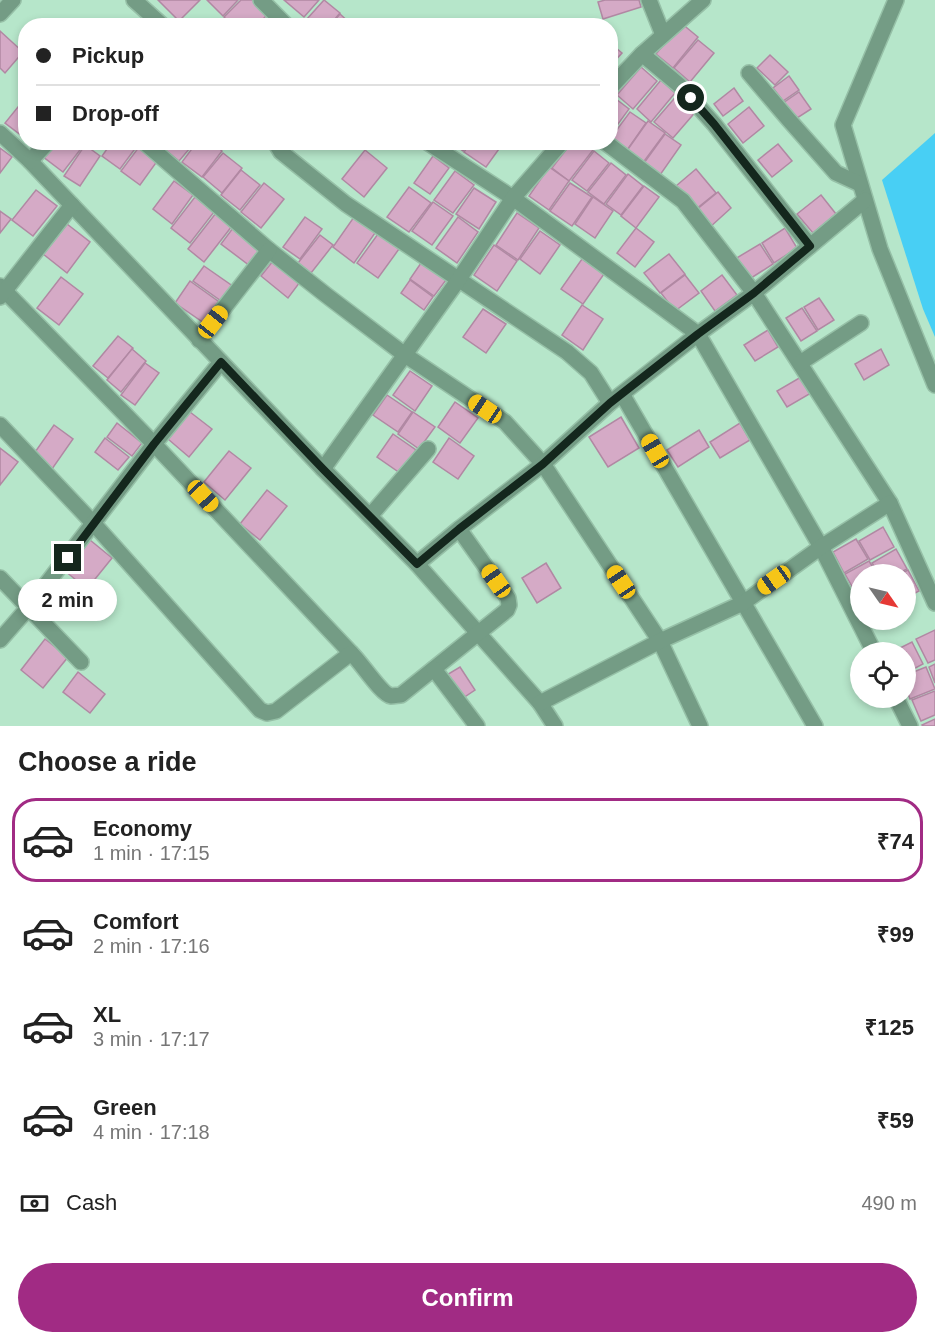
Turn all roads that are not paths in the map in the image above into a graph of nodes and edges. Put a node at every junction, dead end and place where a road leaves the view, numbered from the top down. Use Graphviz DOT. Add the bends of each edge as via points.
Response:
graph roads {
  1 [pos="14,0"];
  2 [pos="134,0"];
  3 [pos="261,0"];
  4 [pos="649,0"];
  5 [pos="703,0"];
  6 [pos="896,0"];
  7 [pos="0,14"];
  8 [pos="154,18"];
  9 [pos="279,18"];
  10 [pos="663,35"];
  11 [pos="642,54"];
  12 [pos="749,73"];
  13 [pos="618,80"];
  14 [pos="0,133"];
  15 [pos="18,150"];
  16 [pos="18,150"];
  17 [pos="40,150"];
  18 [pos="153,150"];
  19 [pos="280,150"];
  20 [pos="439,150"];
  21 [pos="555,150"];
  22 [pos="616,150"];
  23 [pos="30,161"];
  24 [pos="860,184"];
  25 [pos="513,198"];
  26 [pos="865,200"];
  27 [pos="72,205"];
  28 [pos="810,246"];
  29 [pos="269,250"];
  30 [pos="459,279"];
  31 [pos="2,291"];
  32 [pos="754,293"];
  33 [pos="861,324"];
  34 [pos="698,334"];
  35 [pos="199,340"];
  36 [pos="405,355"];
  37 [pos="221,362"];
  38 [pos="800,363"];
  39 [pos="935,386"];
  40 [pos="616,398"];
  41 [pos="0,425"];
  42 [pos="154,444"];
  43 [pos="428,449"];
  44 [pos="543,464"];
  45 [pos="323,469"];
  46 [pos="890,503"];
  47 [pos="370,516"];
  48 [pos="94,524"];
  49 [pos="459,529"];
  50 [pos="821,546"];
  51 [pos="417,564"];
  52 [pos="0,578"];
  53 [pos="743,603"];
  54 [pos="935,603"];
  55 [pos="28,608"];
  56 [pos="478,633"];
  57 [pos="0,640"];
  58 [pos="660,641"];
  59 [pos="869,642"];
  60 [pos="351,653"];
  61 [pos="81,662"];
  62 [pos="434,669"];
  63 [pos="540,703"];
  64 [pos="901,708"];
  65 [pos="477,726"];
  66 [pos="555,726"];
  67 [pos="700,726"];
  68 [pos="815,726"];
  69 [pos="910,726"];
  1 -- 7 [label="street"];
  2 -- 8 [label="street"];
  3 -- 9 [label="street"];
  4 -- 10 [label="street"];
  5 -- 10 [label="street"];
  6 -- 24 [label="street" via="843,125"];
  10 -- 11 [label="street"];
  11 -- 13 [label="street"];
  11 -- 28 [label="street" via="714,124"];
  12 -- 24 [label="street" via="836,173"];
  14 -- 16 [label="street"];
  15 -- 23 [label="street"];
  17 -- 23 [label="street"];
  18 -- 29 [label="street"];
  19 -- 30 [label="street" via="346,204"];
  20 -- 25 [label="street"];
  21 -- 25 [label="street"];
  22 -- 32 [label="street" via="683,201"];
  23 -- 27 [label="street"];
  24 -- 26 [label="street"];
  25 -- 30 [label="street"];
  25 -- 34 [label="street"];
  26 -- 28 [label="street"];
  26 -- 39 [label="street" via="880,249"];
  27 -- 31 [label="street"];
  27 -- 35 [label="street"];
  28 -- 32 [label="street"];
  29 -- 35 [label="street"];
  29 -- 36 [label="street"];
  30 -- 36 [label="street"];
  30 -- 40 [label="street" via="567,352"];
  31 -- 42 [label="street"];
  32 -- 34 [label="street"];
  32 -- 38 [label="street"];
  33 -- 38 [label="street"];
  34 -- 40 [label="street"];
  34 -- 50 [label="street"];
  35 -- 37 [label="street"];
  36 -- 44 [label="street" via="505,422"];
  36 -- 45 [label="street"];
  37 -- 42 [label="street"];
  37 -- 45 [label="street"];
  38 -- 46 [label="street"];
  40 -- 44 [label="street"];
  40 -- 53 [label="street"];
  41 -- 48 [label="street"];
  42 -- 48 [label="street"];
  42 -- 60 [label="street"];
  43 -- 47 [label="street"];
  44 -- 49 [label="street"];
  44 -- 58 [label="street"];
  45 -- 47 [label="street"];
  46 -- 50 [label="street"];
  46 -- 54 [label="street"];
  47 -- 51 [label="street"];
  48 -- 55 [label="street"];
  48 -- 60 [label="street" via="260,710 276,711"];
  49 -- 51 [label="street"];
  49 -- 56 [label="street" via="510,605"];
  50 -- 53 [label="street"];
  50 -- 59 [label="street"];
  51 -- 56 [label="street"];
  52 -- 55 [label="street"];
  53 -- 58 [label="street"];
  53 -- 68 [label="street"];
  55 -- 57 [label="street"];
  55 -- 61 [label="street"];
  56 -- 62 [label="street"];
  56 -- 63 [label="street"];
  58 -- 63 [label="street"];
  58 -- 67 [label="street"];
  60 -- 62 [label="street" via="390,696 401,695"];
  62 -- 65 [label="street"];
  63 -- 66 [label="street"];
  64 -- 69 [label="street"];
}
